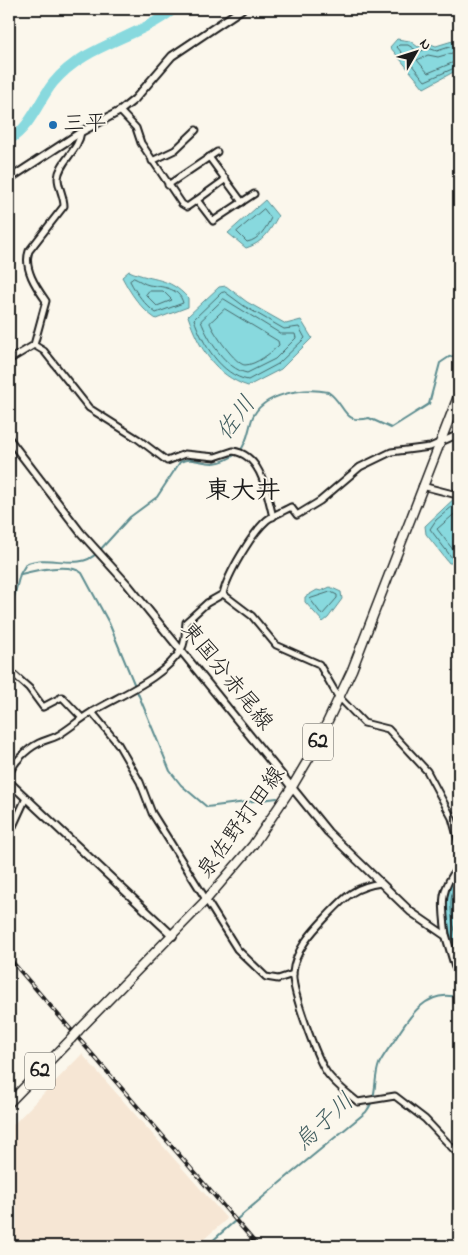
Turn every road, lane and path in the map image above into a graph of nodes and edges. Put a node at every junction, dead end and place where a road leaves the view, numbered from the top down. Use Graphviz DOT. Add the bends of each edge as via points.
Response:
graph roads {
  1 [pos="242,9"];
  2 [pos="120,111"];
  3 [pos="196,130"];
  4 [pos="81,132"];
  5 [pos="217,152"];
  6 [pos="209,157"];
  7 [pos="152,161"];
  8 [pos="9,179"];
  9 [pos="226,179"];
  10 [pos="168,185"];
  11 [pos="254,194"];
  12 [pos="197,200"];
  13 [pos="242,202"];
  14 [pos="34,345"];
  15 [pos="9,360"];
  16 [pos="459,394"];
  17 [pos="459,434"];
  18 [pos="9,439"];
  19 [pos="440,441"];
  20 [pos="422,486"];
  21 [pos="459,491"];
  22 [pos="273,517"];
  23 [pos="223,594"];
  24 [pos="181,650"];
  25 [pos="9,670"];
  26 [pos="340,698"];
  27 [pos="92,712"];
  28 [pos="82,718"];
  29 [pos="9,776"];
  30 [pos="9,782"];
  31 [pos="292,787"];
  32 [pos="26,798"];
  33 [pos="9,835"];
  34 [pos="459,843"];
  35 [pos="459,866"];
  36 [pos="381,883"];
  37 [pos="206,900"];
  38 [pos="173,936"];
  39 [pos="446,936"];
  40 [pos="459,973"];
  41 [pos="293,974"];
  42 [pos="9,1103"];
  43 [pos="459,1155"];
  1 -- 2 [label="street" via="172,56 135,99"];
  2 -- 4 [label="street"];
  2 -- 7 [label="street" via="136,128"];
  3 -- 7 [label="street" via="175,150"];
  4 -- 8 [label="street"];
  4 -- 14 [label="street" via="80,143 58,178 64,206 29,251 26,260 46,301"];
  5 -- 6 [label="street"];
  6 -- 9 [label="street"];
  6 -- 10 [label="street"];
  7 -- 10 [label="street"];
  9 -- 12 [label="street"];
  9 -- 13 [label="street"];
  10 -- 12 [label="street" via="187,208"];
  11 -- 13 [label="street"];
  12 -- 13 [label="street" via="214,221"];
  14 -- 15 [label="street"];
  14 -- 22 [label="street" via="44,351 89,408 167,461 184,454 215,457 238,452 248,457 263,478"];
  16 -- 19 [label="main road, 泉佐野打田線 / 62"];
  17 -- 19 [label="street"];
  18 -- 24 [label="street, 東国分赤尾線" via="70,520"];
  19 -- 20 [label="main road, 泉佐野打田線 / 62"];
  19 -- 22 [label="street" via="430,447 391,452 360,467 297,516 291,507"];
  20 -- 21 [label="street" via="453,494"];
  20 -- 26 [label="main road, 泉佐野打田線 / 62"];
  22 -- 23 [label="street" via="253,536"];
  23 -- 24 [label="street" via="186,622"];
  23 -- 26 [label="street" via="252,616 276,645 315,660"];
  24 -- 27 [label="street" via="147,681"];
  24 -- 31 [label="street, 東国分赤尾線"];
  25 -- 28 [label="street" via="29,688 43,707 62,697"];
  26 -- 31 [label="main road, 泉佐野打田線 / 62"];
  26 -- 34 [label="street" via="364,723 388,729 427,771 452,818"];
  27 -- 28 [label="street"];
  27 -- 37 [label="street" via="118,744 140,782 152,813"];
  28 -- 29 [label="street" via="57,736 38,743 15,762"];
  29 -- 30 [label="street"];
  30 -- 32 [label="street"];
  31 -- 36 [label="street, 東国分赤尾線" via="328,832"];
  31 -- 37 [label="main road, 泉佐野打田線 / 62" via="253,845"];
  32 -- 33 [label="street"];
  32 -- 38 [label="street"];
  35 -- 39 [label="street" via="445,888"];
  36 -- 39 [label="street, 東国分赤尾線" via="412,912"];
  36 -- 41 [label="street" via="366,885 349,893 302,945"];
  37 -- 38 [label="main road, 泉佐野打田線 / 62"];
  37 -- 41 [label="street" via="237,949 256,968 272,979"];
  38 -- 42 [label="main road, 泉佐野打田線 / 62, bridge"];
  39 -- 40 [label="street"];
  41 -- 43 [label="street" via="294,988 328,1073 358,1102 395,1096 425,1119"];
}
